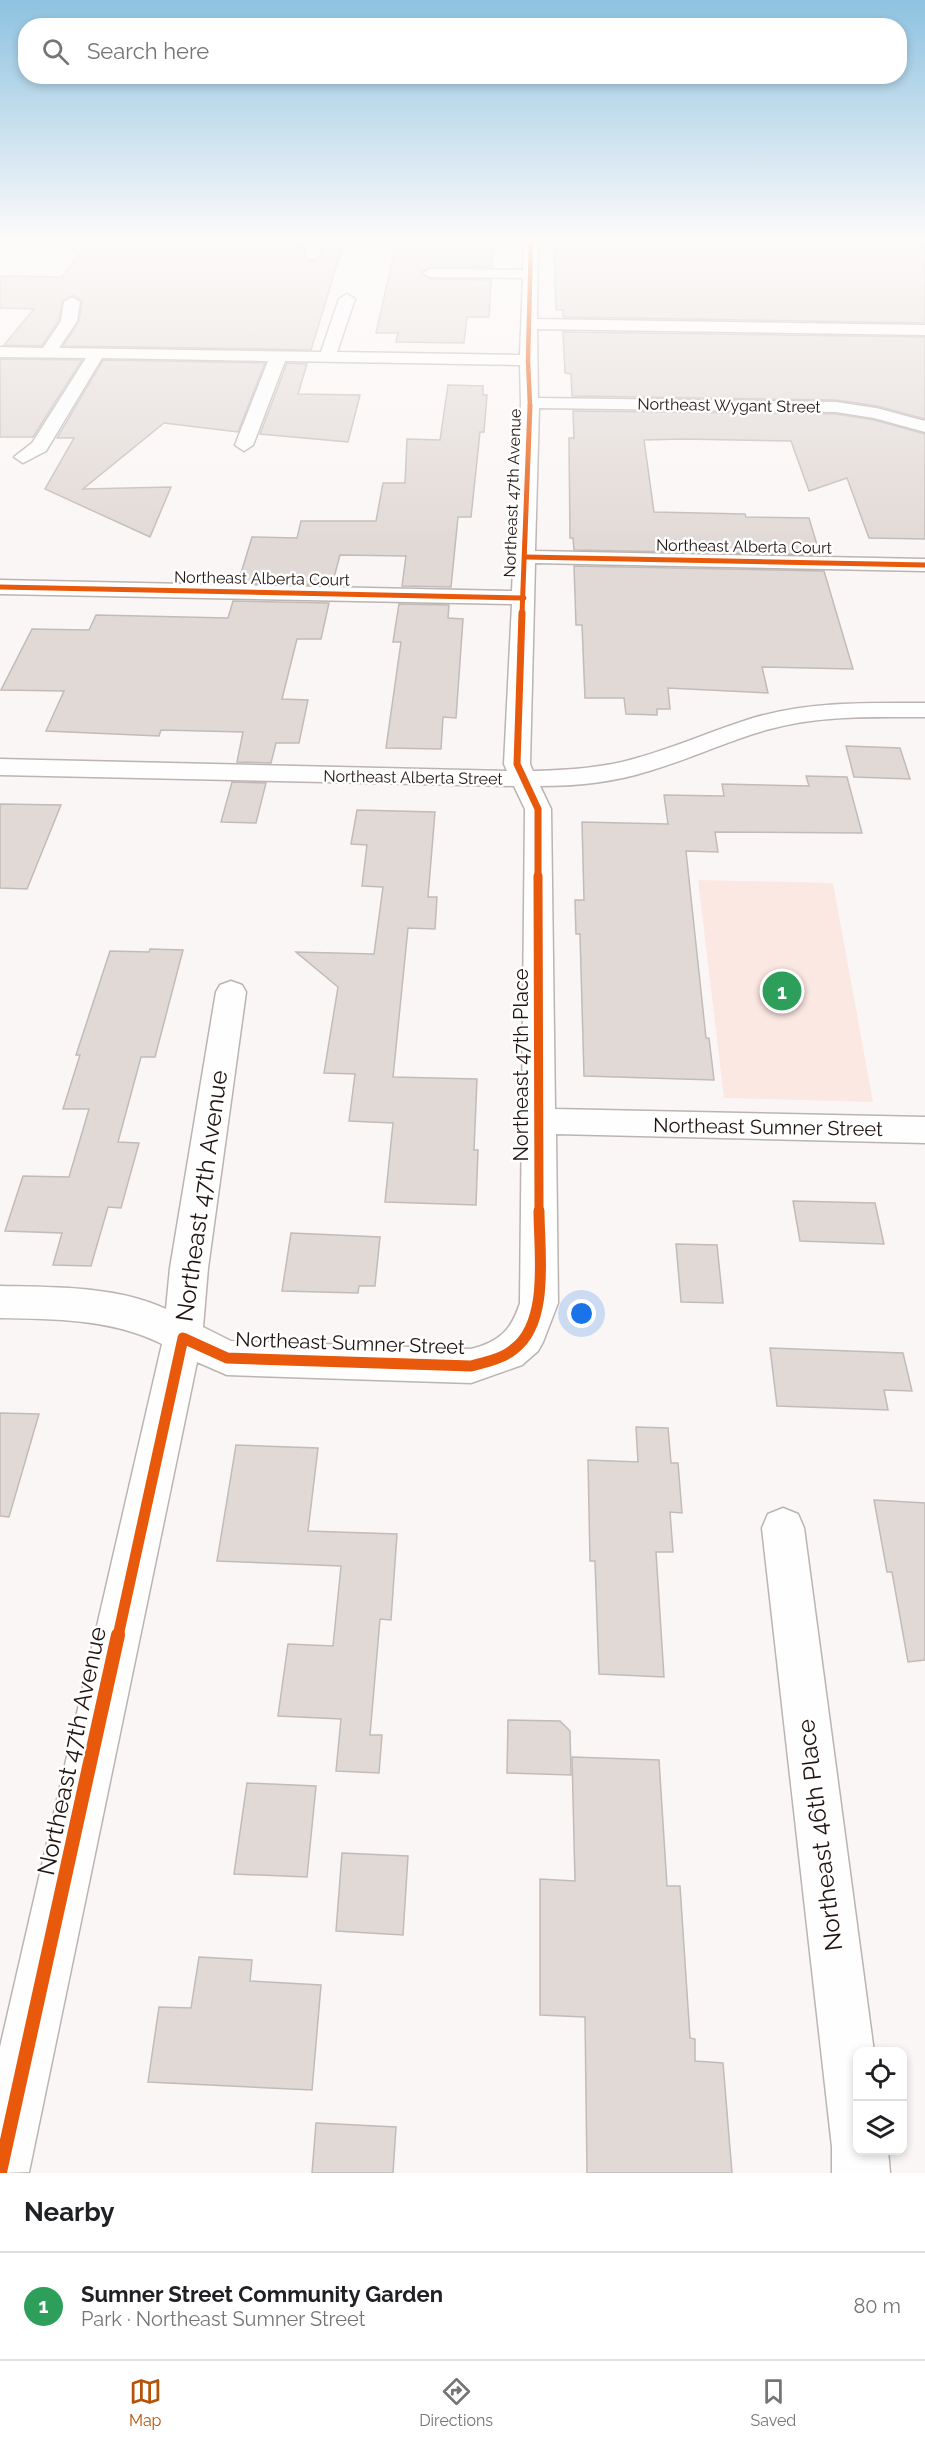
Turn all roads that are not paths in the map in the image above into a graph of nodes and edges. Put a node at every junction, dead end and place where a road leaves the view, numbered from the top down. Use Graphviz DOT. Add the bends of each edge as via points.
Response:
graph roads {
  1 [pos="55,342"];
  2 [pos="332,342"];
  3 [pos="528,342"];
  4 [pos="0,352"];
  5 [pos="48,353"];
  6 [pos="97,354"];
  7 [pos="278,357"];
  8 [pos="327,357"];
  9 [pos="528,360"];
  10 [pos="530,403"];
  11 [pos="925,427"];
  12 [pos="244,445"];
  13 [pos="23,457"];
  14 [pos="526,557"];
  15 [pos="925,565"];
  16 [pos="0,587"];
  17 [pos="524,598"];
  18 [pos="925,710"];
  19 [pos="0,767"];
  20 [pos="525,780"];
  21 [pos="231,992"];
  22 [pos="540,1121"];
  23 [pos="925,1130"];
  24 [pos="0,1302"];
  25 [pos="183,1338"];
  26 [pos="517,1348"];
  27 [pos="783,1528"];
  28 [pos="853,2101"];
  29 [pos="859,2155"];
  30 [pos="0,2172"];
  31 [pos="861,2173"];
  1 -- 5 [label="street"];
  2 -- 8 [label="street"];
  3 -- 9 [label="street, Northeast 47th Avenue"];
  4 -- 5 [label="street"];
  5 -- 6 [label="street"];
  6 -- 7 [label="street"];
  6 -- 13 [label="street" via="39,447"];
  7 -- 8 [label="street"];
  7 -- 12 [label="street"];
  8 -- 9 [label="street"];
  9 -- 10 [label="street, Northeast 47th Avenue"];
  10 -- 11 [label="street, Northeast Wygant Street" via="836,407"];
  10 -- 14 [label="street, Northeast 47th Avenue"];
  14 -- 15 [label="street, Northeast Alberta Court"];
  14 -- 17 [label="street, Northeast 47th Avenue"];
  16 -- 17 [label="street, Northeast Alberta Court"];
  17 -- 20 [label="street, Northeast 47th Avenue" via="517,764"];
  18 -- 20 [label="street, Northeast Alberta Street" via="803,714 762,723 668,758 614,772"];
  19 -- 20 [label="street, Northeast Alberta Street"];
  20 -- 22 [label="street, Northeast 47th Place" via="538,808"];
  21 -- 25 [label="street, Northeast 47th Avenue" via="189,1268"];
  22 -- 23 [label="street, Northeast Sumner Street"];
  22 -- 26 [label="street, Northeast 47th Place" via="539,1303 531,1330"];
  24 -- 25 [label="street, Northeast Sumner Street" via="106,1309 149,1319"];
  25 -- 26 [label="street, Northeast Sumner Street" via="226,1358 471,1366 499,1360"];
  25 -- 30 [label="street, Northeast 47th Avenue"];
  27 -- 28 [label="street, Northeast 46th Place"];
  29 -- 31 [label="street"];
}
